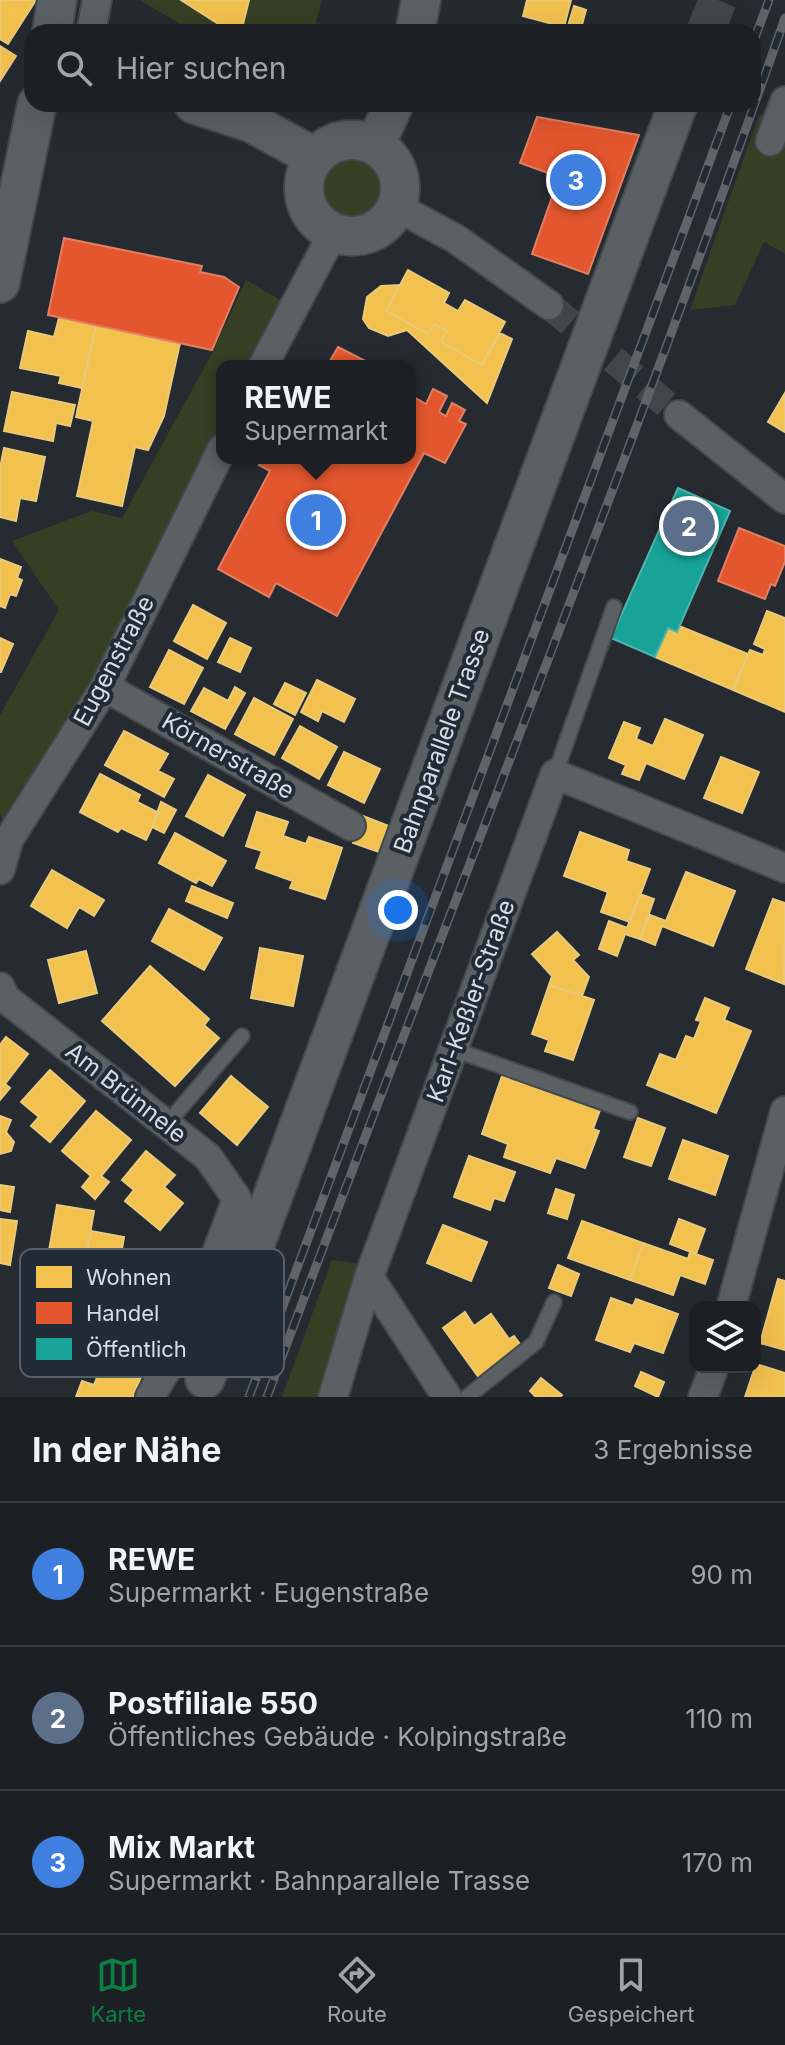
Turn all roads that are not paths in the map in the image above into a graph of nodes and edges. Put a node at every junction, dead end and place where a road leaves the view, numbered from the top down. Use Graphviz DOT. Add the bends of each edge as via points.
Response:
graph roads {
  1 [pos="57,0"];
  2 [pos="97,0"];
  3 [pos="421,0"];
  4 [pos="53,24"];
  5 [pos="92,24"];
  6 [pos="416,24"];
  7 [pos="785,101"];
  8 [pos="35,112"];
  9 [pos="218,112"];
  10 [pos="390,112"];
  11 [pos="675,112"];
  12 [pos="770,141"];
  13 [pos="375,145"];
  14 [pos="314,157"];
  15 [pos="397,207"];
  16 [pos="333,233"];
  17 [pos="0,283"];
  18 [pos="549,305"];
  19 [pos="266,360"];
  20 [pos="679,415"];
  21 [pos="216,461"];
  22 [pos="785,499"];
  23 [pos="614,607"];
  24 [pos="105,687"];
  25 [pos="555,774"];
  26 [pos="351,826"];
  27 [pos="5,831"];
  28 [pos="785,868"];
  29 [pos="0,870"];
  30 [pos="2,996"];
  31 [pos="242,1036"];
  32 [pos="453,1049"];
  33 [pos="785,1111"];
  34 [pos="630,1112"];
  35 [pos="166,1125"];
  36 [pos="218,1249"];
  37 [pos="253,1249"];
  38 [pos="369,1277"];
  39 [pos="733,1301"];
  40 [pos="554,1302"];
  41 [pos="712,1373"];
  42 [pos="162,1377"];
  43 [pos="150,1397"];
  44 [pos="333,1397"];
  45 [pos="447,1397"];
  46 [pos="467,1397"];
  47 [pos="703,1397"];
  1 -- 4 [label="main road"];
  2 -- 5 [label="street"];
  3 -- 6 [label="main road"];
  7 -- 12 [label="street"];
  8 -- 17 [label="main road"];
  9 -- 14 [label="main road" via="252,123"];
  10 -- 13 [label="main road"];
  11 -- 37 [label="main road, Bahnparallele Trasse"];
  13 -- 14 [label="main road" via="342,140"];
  13 -- 15 [label="main road" via="397,172"];
  14 -- 16 [label="main road" via="305,173 305,200 318,223"];
  15 -- 16 [label="main road" via="370,233"];
  15 -- 18 [label="street" via="456,239"];
  16 -- 19 [label="street"];
  20 -- 22 [label="street"];
  21 -- 24 [label="street, Eugenstraße"];
  23 -- 25 [label="lane, Karl-Keßler-Straße"];
  24 -- 26 [label="street, Körnerstraße"];
  24 -- 27 [label="street, Eugenstraße"];
  25 -- 28 [label="street"];
  25 -- 32 [label="street, Karl-Keßler-Straße"];
  27 -- 29 [label="street, Eugenstraße"];
  30 -- 35 [label="street, Am Brünnele"];
  31 -- 35 [label="lane"];
  32 -- 34 [label="lane"];
  32 -- 38 [label="street, Karl-Keßler-Straße"];
  33 -- 39 [label="street"];
  35 -- 36 [label="street, Am Brünnele" via="208,1157 237,1199"];
  38 -- 44 [label="street, Karl-Keßler-Straße"];
  38 -- 45 [label="street"];
  40 -- 46 [label="lane" via="536,1342"];
  41 -- 47 [label="street"];
  42 -- 43 [label="street, Am Brünnele"];
}
